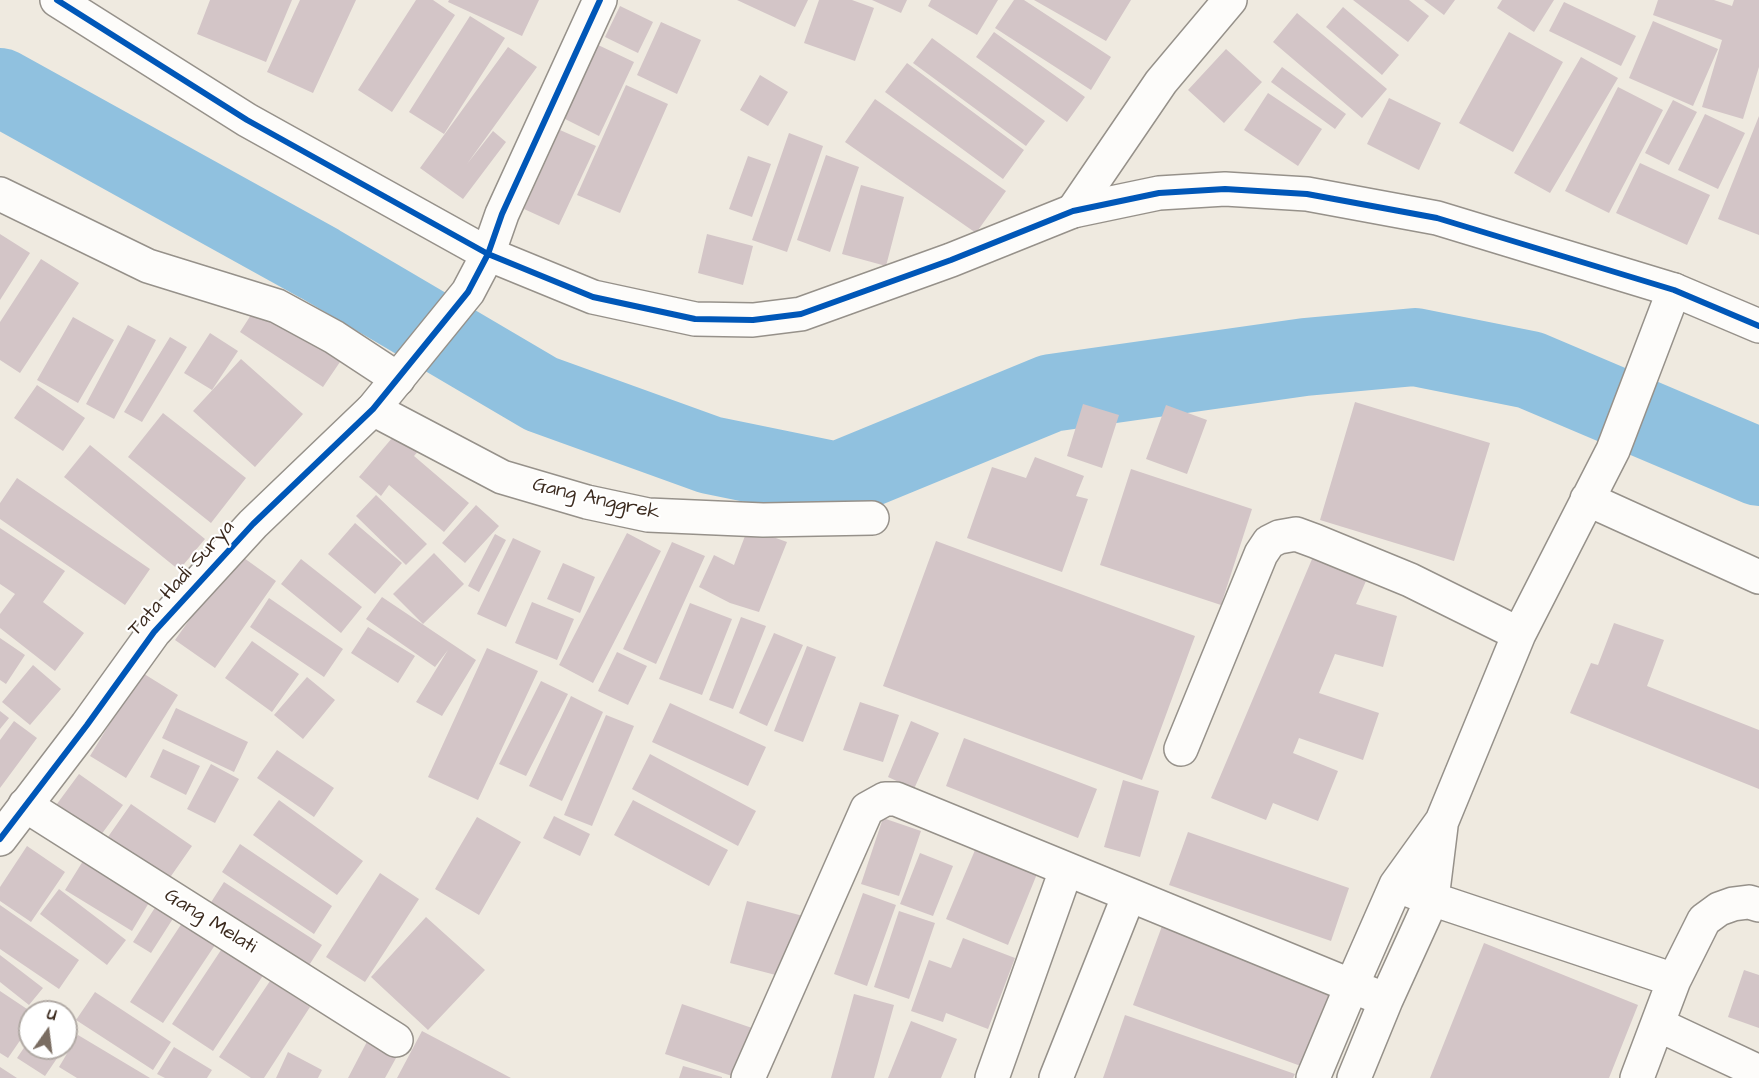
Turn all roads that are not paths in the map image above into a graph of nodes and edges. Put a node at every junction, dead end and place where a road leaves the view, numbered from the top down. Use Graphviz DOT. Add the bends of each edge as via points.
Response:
graph roads {
  1 [pos="57,0"];
  2 [pos="600,0"];
  3 [pos="1230,0"];
  4 [pos="0,194"];
  5 [pos="1073,212"];
  6 [pos="488,254"];
  7 [pos="1674,290"];
  8 [pos="1759,326"];
  9 [pos="405,370"];
  10 [pos="374,409"];
  11 [pos="1587,499"];
  12 [pos="872,518"];
  13 [pos="1759,577"];
  14 [pos="1519,634"];
  15 [pos="1181,749"];
  16 [pos="25,805"];
  17 [pos="1442,821"];
  18 [pos="0,839"];
  19 [pos="1066,870"];
  20 [pos="1396,885"];
  21 [pos="1128,895"];
  22 [pos="1432,899"];
  23 [pos="1759,905"];
  24 [pos="1674,980"];
  25 [pos="1352,985"];
  26 [pos="1386,1000"];
  27 [pos="1659,1025"];
  28 [pos="396,1040"];
  29 [pos="1759,1072"];
  30 [pos="748,1078"];
  31 [pos="992,1078"];
  32 [pos="1056,1078"];
  33 [pos="1313,1078"];
  34 [pos="1354,1078"];
  35 [pos="1637,1078"];
  1 -- 6 [label="street" via="247,120"];
  2 -- 6 [label="street, Tata Hadi Surya" via="502,214"];
  3 -- 5 [label="street" via="1161,82"];
  4 -- 9 [label="street" via="148,266 277,306"];
  5 -- 6 [label="street" via="801,314 753,320 695,319 593,297"];
  5 -- 7 [label="street" via="1159,193 1225,189 1307,194 1437,218"];
  6 -- 9 [label="street, Tata Hadi Surya" via="468,292"];
  7 -- 8 [label="street"];
  7 -- 11 [label="street" via="1620,432"];
  9 -- 10 [label="street, Tata Hadi Surya"];
  10 -- 12 [label="street, Gang Anggrek" via="502,477 648,515"];
  10 -- 16 [label="street, Tata Hadi Surya" via="253,524 154,632"];
  11 -- 13 [label="street"];
  11 -- 14 [label="street"];
  14 -- 15 [label="street" via="1410,580 1315,541 1296,534 1279,537 1269,542 1261,554"];
  14 -- 17 [label="street"];
  16 -- 18 [label="street, Tata Hadi Surya"];
  16 -- 28 [label="street, Gang Melati"];
  17 -- 20 [label="street"];
  17 -- 22 [label="street"];
  19 -- 21 [label="street"];
  19 -- 30 [label="street" via="896,799 878,802 867,809"];
  19 -- 31 [label="street"];
  20 -- 22 [label="street"];
  20 -- 25 [label="street"];
  21 -- 25 [label="street"];
  21 -- 32 [label="street"];
  22 -- 24 [label="street"];
  22 -- 26 [label="street"];
  23 -- 24 [label="street" via="1733,904 1704,920"];
  24 -- 27 [label="street"];
  25 -- 26 [label="street"];
  25 -- 33 [label="street"];
  26 -- 34 [label="street"];
  27 -- 29 [label="street"];
  27 -- 35 [label="street"];
}
